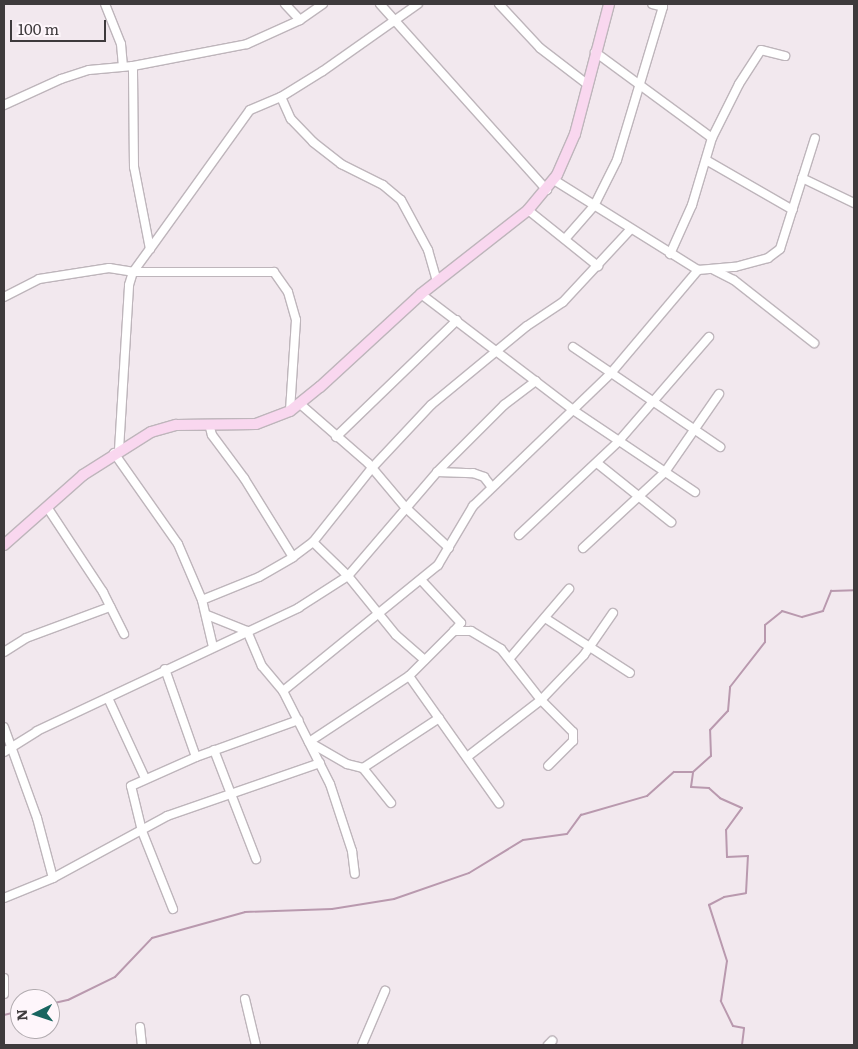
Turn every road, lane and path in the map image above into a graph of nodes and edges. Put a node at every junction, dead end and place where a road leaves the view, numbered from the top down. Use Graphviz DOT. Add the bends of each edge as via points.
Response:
graph roads {
  1 [pos="105,4"];
  2 [pos="284,4"];
  3 [pos="323,4"];
  4 [pos="380,4"];
  5 [pos="418,4"];
  6 [pos="499,4"];
  7 [pos="609,4"];
  8 [pos="652,4"];
  9 [pos="300,20"];
  10 [pos="393,22"];
  11 [pos="595,52"];
  12 [pos="785,56"];
  13 [pos="123,66"];
  14 [pos="133,66"];
  15 [pos="587,84"];
  16 [pos="640,87"];
  17 [pos="281,97"];
  18 [pos="4,105"];
  19 [pos="712,138"];
  20 [pos="815,138"];
  21 [pos="706,160"];
  22 [pos="802,178"];
  23 [pos="554,180"];
  24 [pos="547,190"];
  25 [pos="854,203"];
  26 [pos="594,206"];
  27 [pos="528,210"];
  28 [pos="793,210"];
  29 [pos="630,230"];
  30 [pos="565,240"];
  31 [pos="150,249"];
  32 [pos="670,254"];
  33 [pos="598,266"];
  34 [pos="709,268"];
  35 [pos="698,270"];
  36 [pos="133,272"];
  37 [pos="437,282"];
  38 [pos="421,294"];
  39 [pos="4,297"];
  40 [pos="457,320"];
  41 [pos="709,337"];
  42 [pos="814,343"];
  43 [pos="573,347"];
  44 [pos="495,351"];
  45 [pos="611,373"];
  46 [pos="536,382"];
  47 [pos="720,394"];
  48 [pos="652,402"];
  49 [pos="299,403"];
  50 [pos="290,410"];
  51 [pos="573,410"];
  52 [pos="209,424"];
  53 [pos="696,430"];
  54 [pos="336,437"];
  55 [pos="618,442"];
  56 [pos="720,447"];
  57 [pos="116,452"];
  58 [pos="597,463"];
  59 [pos="371,469"];
  60 [pos="437,472"];
  61 [pos="665,472"];
  62 [pos="492,486"];
  63 [pos="695,492"];
  64 [pos="642,496"];
  65 [pos="47,507"];
  66 [pos="405,507"];
  67 [pos="671,522"];
  68 [pos="519,535"];
  69 [pos="313,542"];
  70 [pos="4,545"];
  71 [pos="449,548"];
  72 [pos="583,548"];
  73 [pos="293,557"];
  74 [pos="348,576"];
  75 [pos="422,581"];
  76 [pos="569,589"];
  77 [pos="202,600"];
  78 [pos="110,607"];
  79 [pos="613,612"];
  80 [pos="378,614"];
  81 [pos="207,615"];
  82 [pos="545,618"];
  83 [pos="454,631"];
  84 [pos="247,632"];
  85 [pos="124,634"];
  86 [pos="214,647"];
  87 [pos="590,648"];
  88 [pos="4,652"];
  89 [pos="510,658"];
  90 [pos="425,660"];
  91 [pos="165,669"];
  92 [pos="630,673"];
  93 [pos="409,676"];
  94 [pos="283,691"];
  95 [pos="108,698"];
  96 [pos="541,700"];
  97 [pos="439,718"];
  98 [pos="298,720"];
  99 [pos="4,727"];
  100 [pos="309,742"];
  101 [pos="7,749"];
  102 [pos="214,750"];
  103 [pos="196,756"];
  104 [pos="467,757"];
  105 [pos="320,763"];
  106 [pos="548,766"];
  107 [pos="363,768"];
  108 [pos="145,778"];
  109 [pos="231,794"];
  110 [pos="391,803"];
  111 [pos="499,803"];
  112 [pos="142,831"];
  113 [pos="256,859"];
  114 [pos="355,874"];
  115 [pos="53,878"];
  116 [pos="4,898"];
  117 [pos="173,909"];
  118 [pos="4,978"];
  119 [pos="385,991"];
  120 [pos="4,994"];
  121 [pos="245,999"];
  122 [pos="140,1027"];
  123 [pos="142,1045"];
  124 [pos="256,1045"];
  125 [pos="362,1045"];
  1 -- 13 [label="street" via="121,44"];
  2 -- 9 [label="street"];
  3 -- 9 [label="street"];
  4 -- 10 [label="street"];
  5 -- 10 [label="street"];
  6 -- 15 [label="street" via="540,48"];
  7 -- 11 [label="street"];
  8 -- 16 [label="street" via="663,7"];
  9 -- 14 [label="street" via="247,44"];
  10 -- 17 [label="street"];
  10 -- 24 [label="street"];
  11 -- 15 [label="street"];
  11 -- 16 [label="street"];
  12 -- 19 [label="street" via="759,51"];
  13 -- 14 [label="street"];
  13 -- 18 [label="street" via="74,74"];
  14 -- 31 [label="street" via="134,167"];
  15 -- 23 [label="street" via="575,134"];
  16 -- 19 [label="street"];
  16 -- 26 [label="street" via="617,160"];
  17 -- 31 [label="street" via="258,104 244,116"];
  17 -- 37 [label="street" via="291,119 320,148 341,164 383,185 401,200 428,250"];
  19 -- 21 [label="street"];
  20 -- 22 [label="street"];
  21 -- 28 [label="street"];
  21 -- 32 [label="street" via="692,205"];
  22 -- 25 [label="street"];
  22 -- 28 [label="street"];
  23 -- 24 [label="street"];
  23 -- 26 [label="street"];
  24 -- 27 [label="street"];
  26 -- 29 [label="street"];
  26 -- 30 [label="street"];
  27 -- 30 [label="street"];
  27 -- 37 [label="street"];
  28 -- 34 [label="street" via="780,250 773,255 736,266"];
  29 -- 32 [label="street"];
  29 -- 33 [label="street"];
  30 -- 33 [label="street"];
  31 -- 36 [label="street"];
  32 -- 35 [label="street"];
  33 -- 44 [label="street" via="563,302"];
  34 -- 35 [label="street"];
  34 -- 42 [label="street" via="734,280"];
  35 -- 45 [label="street"];
  36 -- 39 [label="street" via="109,268 61,275 33,281"];
  36 -- 50 [label="street" via="268,271 278,274 296,320"];
  36 -- 57 [label="street" via="128,293"];
  37 -- 38 [label="street"];
  38 -- 40 [label="street"];
  38 -- 49 [label="street"];
  40 -- 44 [label="street"];
  40 -- 54 [label="street"];
  41 -- 48 [label="street"];
  43 -- 45 [label="street"];
  44 -- 46 [label="street"];
  44 -- 59 [label="street" via="431,405"];
  45 -- 48 [label="street"];
  45 -- 51 [label="street"];
  46 -- 51 [label="street"];
  46 -- 60 [label="street" via="504,405"];
  47 -- 53 [label="street"];
  48 -- 53 [label="street"];
  48 -- 55 [label="street"];
  49 -- 50 [label="street"];
  49 -- 54 [label="street"];
  50 -- 52 [label="street" via="256,424"];
  51 -- 55 [label="street"];
  51 -- 62 [label="street"];
  52 -- 57 [label="street" via="163,428"];
  52 -- 73 [label="street" via="212,435 244,478"];
  53 -- 56 [label="street"];
  53 -- 61 [label="street"];
  54 -- 59 [label="street"];
  55 -- 58 [label="street"];
  55 -- 61 [label="street"];
  57 -- 65 [label="street" via="83,474"];
  57 -- 77 [label="street" via="178,544"];
  58 -- 64 [label="street"];
  58 -- 68 [label="street"];
  59 -- 66 [label="street"];
  59 -- 69 [label="street"];
  60 -- 62 [label="street" via="478,474"];
  60 -- 66 [label="street"];
  61 -- 63 [label="street"];
  61 -- 64 [label="street"];
  62 -- 71 [label="street" via="473,506"];
  64 -- 67 [label="street"];
  64 -- 72 [label="street"];
  65 -- 70 [label="street"];
  65 -- 78 [label="street"];
  66 -- 71 [label="street"];
  66 -- 74 [label="street"];
  69 -- 73 [label="street"];
  69 -- 74 [label="street"];
  71 -- 75 [label="street"];
  73 -- 77 [label="street" via="252,580"];
  74 -- 80 [label="street"];
  74 -- 84 [label="street" via="276,621"];
  75 -- 80 [label="street"];
  75 -- 83 [label="street" via="461,623"];
  76 -- 82 [label="street"];
  77 -- 81 [label="street"];
  78 -- 85 [label="street"];
  78 -- 88 [label="street" via="26,638"];
  79 -- 87 [label="street"];
  80 -- 90 [label="street"];
  80 -- 94 [label="street"];
  81 -- 84 [label="street"];
  81 -- 86 [label="street"];
  82 -- 87 [label="street"];
  82 -- 89 [label="street"];
  83 -- 89 [label="street" via="471,631"];
  83 -- 90 [label="street"];
  84 -- 86 [label="street"];
  84 -- 94 [label="street" via="262,666"];
  86 -- 91 [label="street"];
  87 -- 92 [label="street"];
  87 -- 96 [label="street"];
  89 -- 96 [label="street"];
  90 -- 93 [label="street"];
  91 -- 95 [label="street"];
  91 -- 103 [label="street"];
  93 -- 97 [label="street"];
  93 -- 100 [label="street"];
  94 -- 98 [label="street"];
  95 -- 101 [label="street" via="37,730"];
  95 -- 108 [label="street"];
  96 -- 104 [label="street"];
  96 -- 106 [label="street" via="574,736 571,744"];
  97 -- 104 [label="street"];
  97 -- 107 [label="street"];
  98 -- 100 [label="street"];
  98 -- 102 [label="street"];
  99 -- 101 [label="street"];
  100 -- 105 [label="street"];
  100 -- 107 [label="street" via="347,764"];
  101 -- 115 [label="street" via="37,818"];
  102 -- 103 [label="street"];
  102 -- 109 [label="street"];
  103 -- 108 [label="street"];
  104 -- 111 [label="street"];
  105 -- 109 [label="street"];
  105 -- 114 [label="street" via="344,826"];
  107 -- 110 [label="street"];
  108 -- 112 [label="street" via="132,784 130,790"];
  109 -- 112 [label="street" via="167,816"];
  109 -- 113 [label="street"];
  112 -- 115 [label="street"];
  112 -- 117 [label="street"];
  115 -- 116 [label="street"];
  118 -- 120 [label="street"];
  119 -- 125 [label="street"];
  121 -- 124 [label="street"];
  122 -- 123 [label="street"];
}
